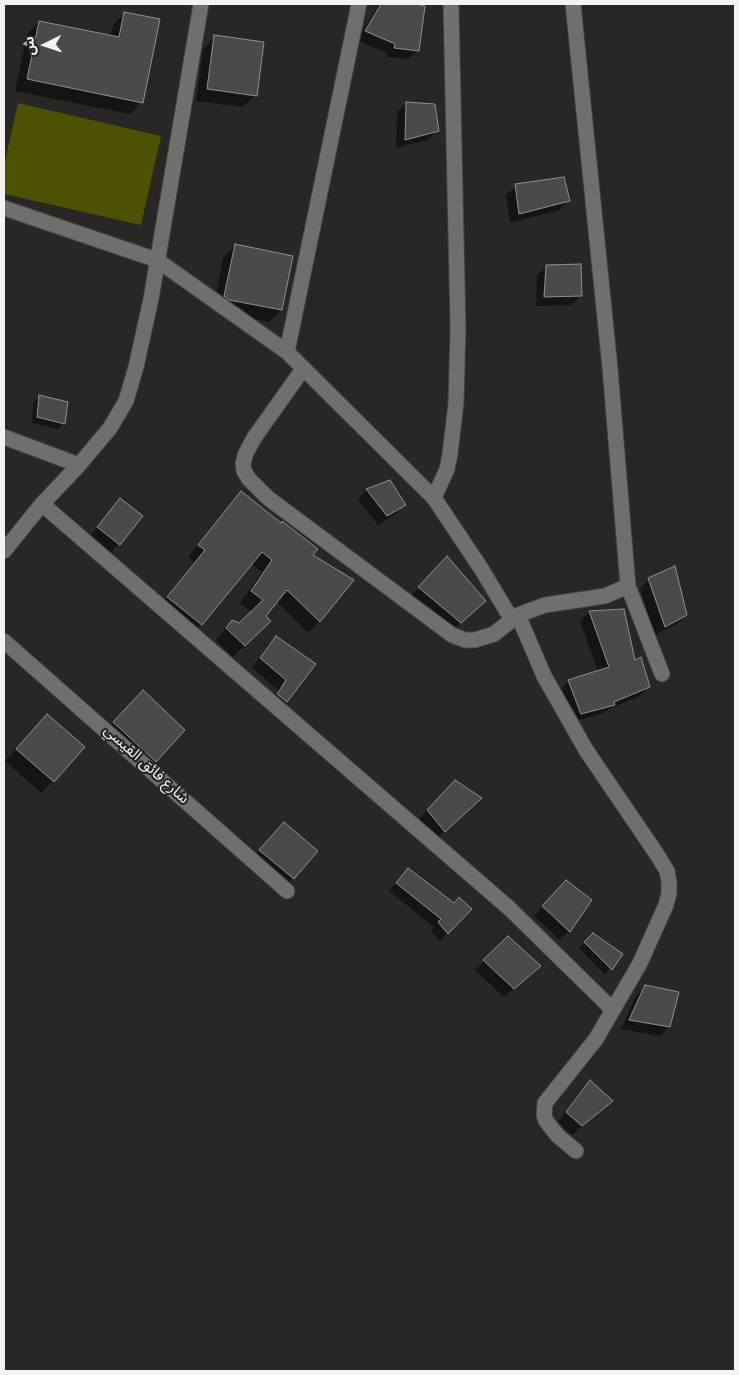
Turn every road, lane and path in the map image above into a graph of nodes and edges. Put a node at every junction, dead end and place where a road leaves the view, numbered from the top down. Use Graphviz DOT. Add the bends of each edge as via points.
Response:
graph roads {
  1 [pos="200,4"];
  2 [pos="359,4"];
  3 [pos="451,4"];
  4 [pos="573,4"];
  5 [pos="4,208"];
  6 [pos="158,260"];
  7 [pos="287,352"];
  8 [pos="303,369"];
  9 [pos="4,438"];
  10 [pos="79,464"];
  11 [pos="434,498"];
  12 [pos="42,504"];
  13 [pos="4,551"];
  14 [pos="628,586"];
  15 [pos="515,618"];
  16 [pos="4,641"];
  17 [pos="662,674"];
  18 [pos="287,891"];
  19 [pos="613,1010"];
  20 [pos="576,1151"];
  1 -- 6 [label="street"];
  2 -- 7 [label="street"];
  3 -- 11 [label="street" via="458,328 456,404 447,470"];
  4 -- 14 [label="street" via="610,368"];
  5 -- 6 [label="street"];
  6 -- 7 [label="street"];
  6 -- 10 [label="street" via="126,401 110,428"];
  7 -- 8 [label="street"];
  8 -- 11 [label="street"];
  8 -- 15 [label="street" via="246,453 244,471 254,485 452,635 476,640 494,634"];
  9 -- 10 [label="street"];
  10 -- 12 [label="street"];
  11 -- 15 [label="street"];
  12 -- 13 [label="street"];
  12 -- 19 [label="street" via="509,908"];
  14 -- 15 [label="street" via="605,596 545,604"];
  14 -- 17 [label="street"];
  15 -- 19 [label="street" via="577,736 667,871 669,893 666,905 640,963"];
  16 -- 18 [label="street, شارع فائق القيسي"];
  19 -- 20 [label="street" via="596,1039 545,1103 544,1115 550,1127"];
}
